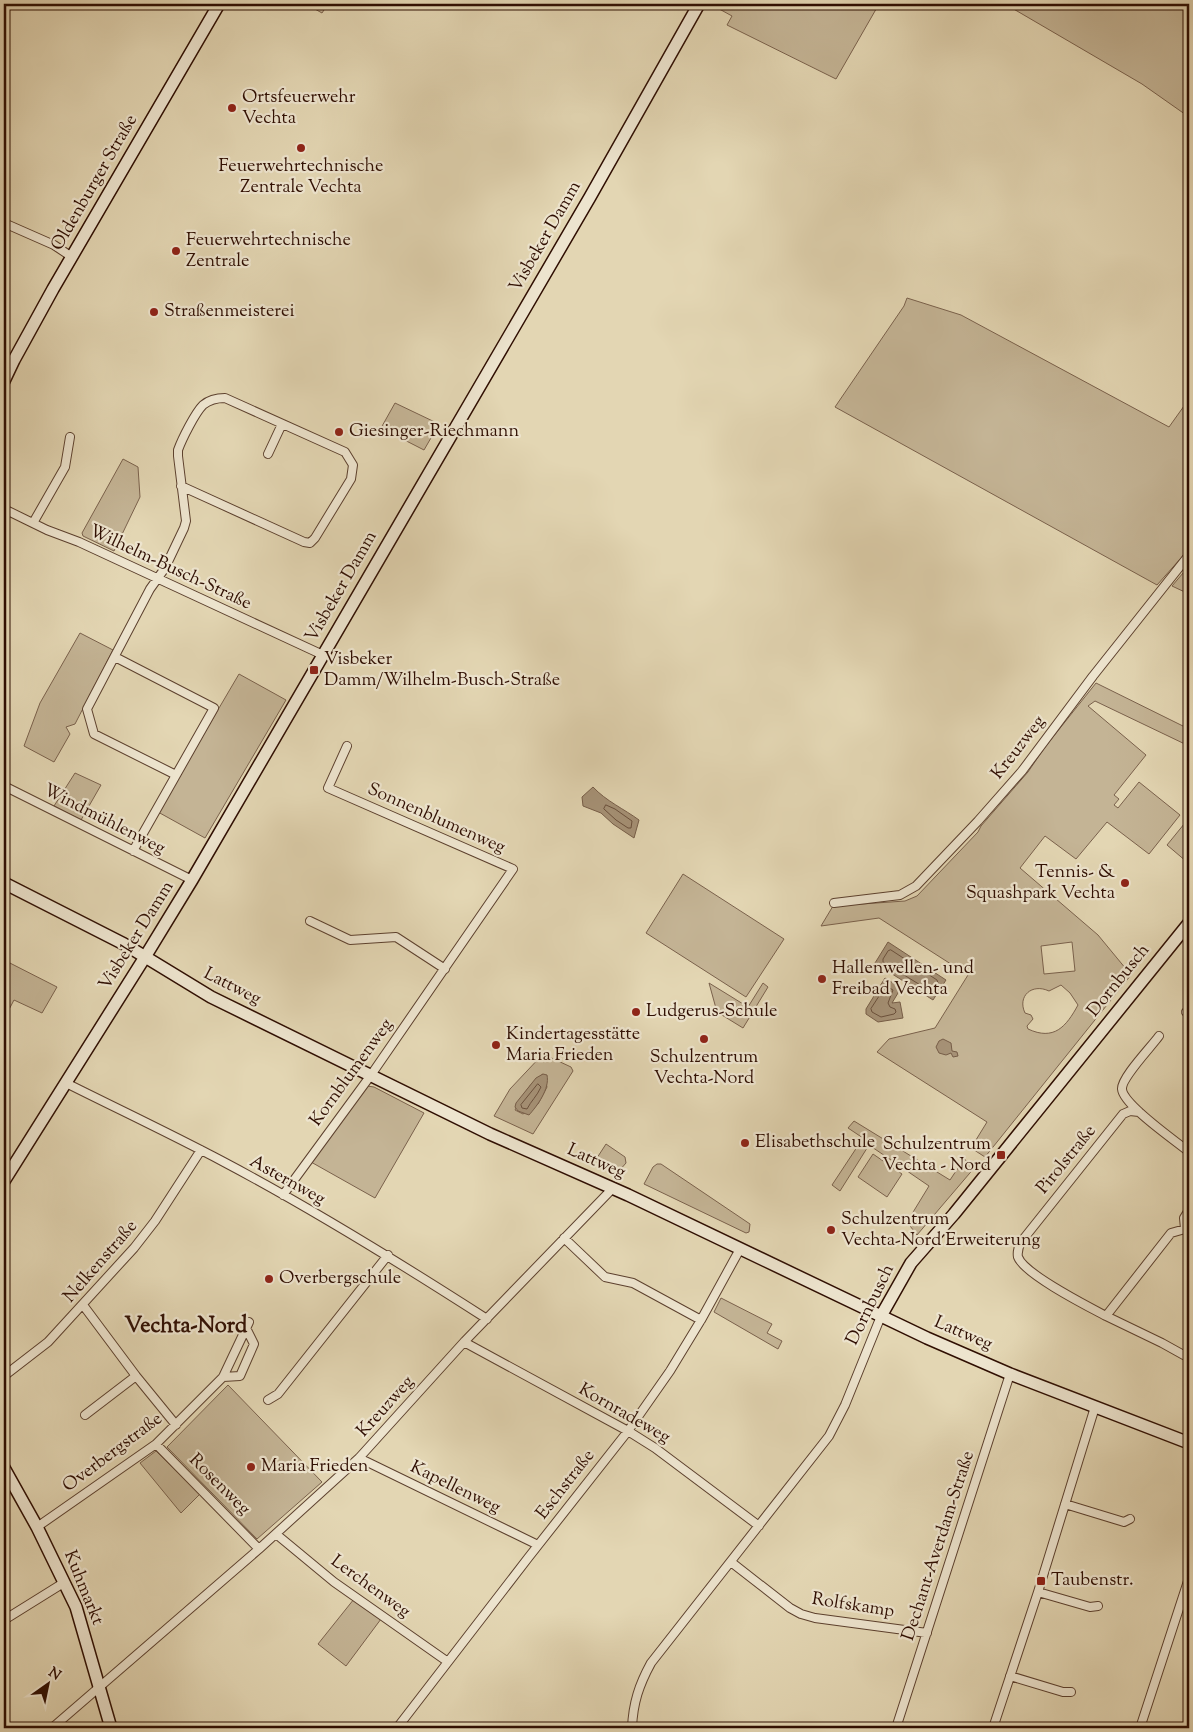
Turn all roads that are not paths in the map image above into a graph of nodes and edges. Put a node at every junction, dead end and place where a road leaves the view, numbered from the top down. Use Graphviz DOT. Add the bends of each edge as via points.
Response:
graph roads {
  1 [pos="219,4"];
  2 [pos="699,4"];
  3 [pos="4,223"];
  4 [pos="72,257"];
  5 [pos="4,381"];
  6 [pos="282,424"];
  7 [pos="70,437"];
  8 [pos="268,454"];
  9 [pos="181,486"];
  10 [pos="4,509"];
  11 [pos="33,523"];
  12 [pos="1189,555"];
  13 [pos="158,578"];
  14 [pos="323,655"];
  15 [pos="115,657"];
  16 [pos="347,746"];
  17 [pos="176,775"];
  18 [pos="4,786"];
  19 [pos="133,851"];
  20 [pos="192,880"];
  21 [pos="4,883"];
  22 [pos="834,902"];
  23 [pos="484,912"];
  24 [pos="310,922"];
  25 [pos="1189,923"];
  26 [pos="145,957"];
  27 [pos="445,969"];
  28 [pos="1159,1036"];
  29 [pos="371,1075"];
  30 [pos="66,1083"];
  31 [pos="1139,1112"];
  32 [pos="201,1150"];
  33 [pos="1189,1152"];
  34 [pos="4,1181"];
  35 [pos="613,1188"];
  36 [pos="283,1195"];
  37 [pos="1189,1210"];
  38 [pos="1187,1231"];
  39 [pos="564,1238"];
  40 [pos="740,1249"];
  41 [pos="388,1256"];
  42 [pos="83,1306"];
  43 [pos="881,1316"];
  44 [pos="1106,1316"];
  45 [pos="487,1319"];
  46 [pos="701,1320"];
  47 [pos="464,1342"];
  48 [pos="1189,1358"];
  49 [pos="1010,1374"];
  50 [pos="4,1376"];
  51 [pos="136,1376"];
  52 [pos="223,1377"];
  53 [pos="268,1400"];
  54 [pos="1095,1407"];
  55 [pos="85,1415"];
  56 [pos="176,1424"];
  57 [pos="628,1432"];
  58 [pos="1189,1443"];
  59 [pos="156,1444"];
  60 [pos="359,1458"];
  61 [pos="4,1468"];
  62 [pos="1065,1504"];
  63 [pos="1130,1519"];
  64 [pos="759,1526"];
  65 [pos="37,1527"];
  66 [pos="276,1534"];
  67 [pos="538,1545"];
  68 [pos="259,1549"];
  69 [pos="731,1562"];
  70 [pos="1189,1578"];
  71 [pos="65,1582"];
  72 [pos="1038,1592"];
  73 [pos="1098,1606"];
  74 [pos="4,1620"];
  75 [pos="926,1633"];
  76 [pos="448,1662"];
  77 [pos="1010,1676"];
  78 [pos="98,1687"];
  79 [pos="1071,1692"];
  80 [pos="52,1728"];
  81 [pos="111,1728"];
  82 [pos="398,1728"];
  83 [pos="632,1728"];
  84 [pos="896,1728"];
  85 [pos="993,1728"];
  86 [pos="1140,1728"];
  1 -- 4 [label="street, Oldenburger Straße"];
  2 -- 14 [label="street, Visbeker Damm"];
  3 -- 4 [label="street" via="54,245"];
  4 -- 5 [label="street, Oldenburger Straße"];
  6 -- 8 [label="street"];
  6 -- 9 [label="street" via="225,398 203,405 178,450"];
  6 -- 9 [label="street" via="345,452 354,465 350,478 310,542"];
  7 -- 11 [label="street" via="65,467"];
  9 -- 13 [label="street" via="186,521"];
  10 -- 11 [label="street, Wilhelm-Busch-Straße"];
  11 -- 13 [label="street, Wilhelm-Busch-Straße"];
  12 -- 22 [label="street, Kreuzweg" via="1022,771 916,886 900,895"];
  13 -- 14 [label="street, Wilhelm-Busch-Straße"];
  13 -- 15 [label="street"];
  14 -- 20 [label="street, Visbeker Damm"];
  15 -- 17 [label="street" via="87,709 94,734"];
  15 -- 17 [label="street" via="214,708"];
  16 -- 23 [label="street, Sonnenblumenweg" via="328,788 513,869"];
  17 -- 19 [label="street"];
  18 -- 19 [label="street, Windmühlenweg"];
  19 -- 20 [label="street, Windmühlenweg"];
  20 -- 26 [label="street, Visbeker Damm"];
  21 -- 26 [label="street, Lattweg"];
  23 -- 27 [label="street, Kornblumenweg"];
  24 -- 27 [label="street" via="350,940 396,937"];
  25 -- 43 [label="street, Dornbusch" via="911,1264"];
  26 -- 29 [label="street, Lattweg" via="211,997"];
  26 -- 30 [label="street, Visbeker Damm"];
  27 -- 29 [label="street, Kornblumenweg"];
  28 -- 31 [label="street" via="1125,1080 1122,1089"];
  29 -- 35 [label="street, Lattweg" via="498,1138"];
  29 -- 36 [label="street, Kornblumenweg"];
  30 -- 32 [label="street, Asternweg"];
  30 -- 34 [label="street, Visbeker Damm"];
  31 -- 33 [label="street"];
  31 -- 44 [label="street, Pirolstraße" via="1123,1114 1018,1249 1018,1257 1025,1266 1072,1299"];
  32 -- 36 [label="street, Asternweg"];
  32 -- 42 [label="street, Nelkenstraße" via="155,1222"];
  35 -- 39 [label="street, Kreuzweg"];
  35 -- 40 [label="street, Lattweg"];
  36 -- 41 [label="street, Asternweg"];
  37 -- 38 [label="street" via="1184,1218"];
  38 -- 44 [label="street" via="1171,1233"];
  39 -- 45 [label="street, Kreuzweg"];
  39 -- 46 [label="street" via="605,1277 633,1283"];
  40 -- 43 [label="street, Lattweg"];
  40 -- 46 [label="street, Eschstraße"];
  41 -- 45 [label="street, Asternweg"];
  41 -- 53 [label="street" via="278,1394"];
  42 -- 50 [label="street, Nelkenstraße" via="48,1342"];
  42 -- 51 [label="street"];
  43 -- 49 [label="street, Lattweg"];
  43 -- 64 [label="street, Dornbusch" via="845,1405 828,1436"];
  44 -- 48 [label="street"];
  45 -- 47 [label="street, Kreuzweg"];
  46 -- 57 [label="street, Eschstraße"];
  47 -- 57 [label="street, Kornradeweg"];
  47 -- 60 [label="street, Kreuzweg"];
  49 -- 54 [label="street, Lattweg"];
  49 -- 75 [label="street, Dechant-Averdam-Straße"];
  51 -- 55 [label="street"];
  51 -- 56 [label="street"];
  52 -- 52 [label="street, Overbergstraße" via="248,1325 254,1344 240,1376"];
  52 -- 56 [label="street, Overbergstraße"];
  54 -- 58 [label="street, Lattweg"];
  54 -- 62 [label="street"];
  56 -- 59 [label="street, Overbergstraße"];
  57 -- 64 [label="street, Kornradeweg" via="682,1467"];
  57 -- 67 [label="street, Eschstraße"];
  59 -- 65 [label="street, Overbergstraße"];
  59 -- 68 [label="street, Rosenweg"];
  60 -- 66 [label="street, Kreuzweg"];
  60 -- 67 [label="street, Kapellenweg"];
  61 -- 65 [label="street, Kuhmarkt"];
  62 -- 63 [label="street" via="1124,1522"];
  62 -- 72 [label="street"];
  64 -- 69 [label="street, Dornbusch"];
  65 -- 71 [label="street, Kuhmarkt"];
  66 -- 68 [label="street, Kreuzweg"];
  66 -- 76 [label="street, Lerchenweg" via="334,1582"];
  67 -- 76 [label="street, Eschstraße"];
  68 -- 78 [label="street, Kreuzweg"];
  69 -- 75 [label="street, Rolfskamp" via="801,1614"];
  69 -- 83 [label="street, Dornbusch" via="651,1663 636,1694"];
  70 -- 86 [label="street"];
  71 -- 74 [label="street"];
  71 -- 78 [label="street, Kuhmarkt" via="76,1607"];
  72 -- 73 [label="street" via="1090,1607"];
  72 -- 77 [label="street"];
  75 -- 84 [label="street, Dechant-Averdam-Straße"];
  76 -- 82 [label="street, Eschstraße"];
  77 -- 79 [label="street"];
  77 -- 85 [label="street"];
  78 -- 80 [label="street, Kreuzweg"];
  78 -- 81 [label="street, Kuhmarkt"];
}
